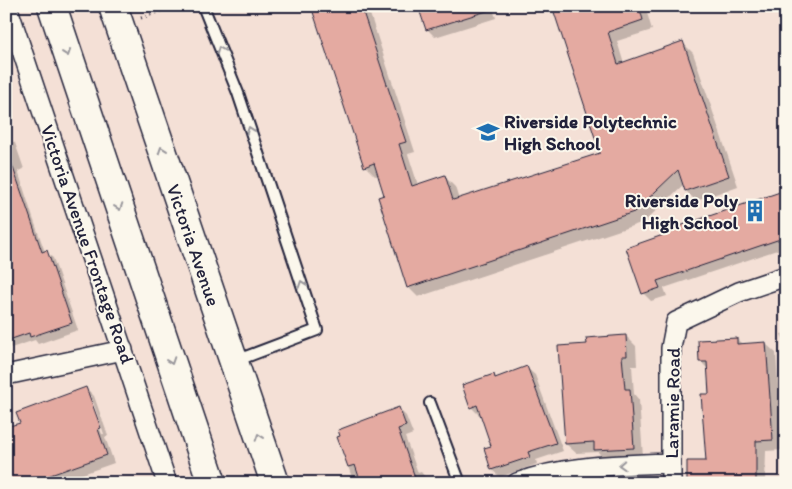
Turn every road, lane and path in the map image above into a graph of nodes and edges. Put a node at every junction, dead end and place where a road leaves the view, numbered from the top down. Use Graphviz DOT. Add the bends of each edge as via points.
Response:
graph roads {
  1 [pos="8,6"];
  2 [pos="52,6"];
  3 [pos="176,6"];
  4 [pos="203,6"];
  5 [pos="116,16"];
  6 [pos="786,276"];
  7 [pos="123,350"];
  8 [pos="234,362"];
  9 [pos="6,375"];
  10 [pos="430,403"];
  11 [pos="671,463"];
  12 [pos="167,483"];
  13 [pos="212,483"];
  14 [pos="275,483"];
  15 [pos="460,483"];
  16 [pos="517,483"];
  17 [pos="671,483"];
  1 -- 7 [label="street, Victoria Avenue Frontage Road"];
  2 -- 13 [label="main road, one-way"];
  3 -- 5 [label="path"];
  8 -- 4 [label="lane, one-way" via="318,330 238,93"];
  8 -- 5 [label="main road, Victoria Avenue, one-way"];
  6 -- 11 [label="street, Laramie Road" via="739,292 676,322 671,348"];
  7 -- 9 [label="street"];
  7 -- 12 [label="street, Victoria Avenue Frontage Road"];
  14 -- 8 [label="main road, Victoria Avenue, one-way"];
  10 -- 15 [label="lane"];
  11 -- 16 [label="street, one-way" via="550,473"];
  11 -- 17 [label="street, Laramie Road"];
}
